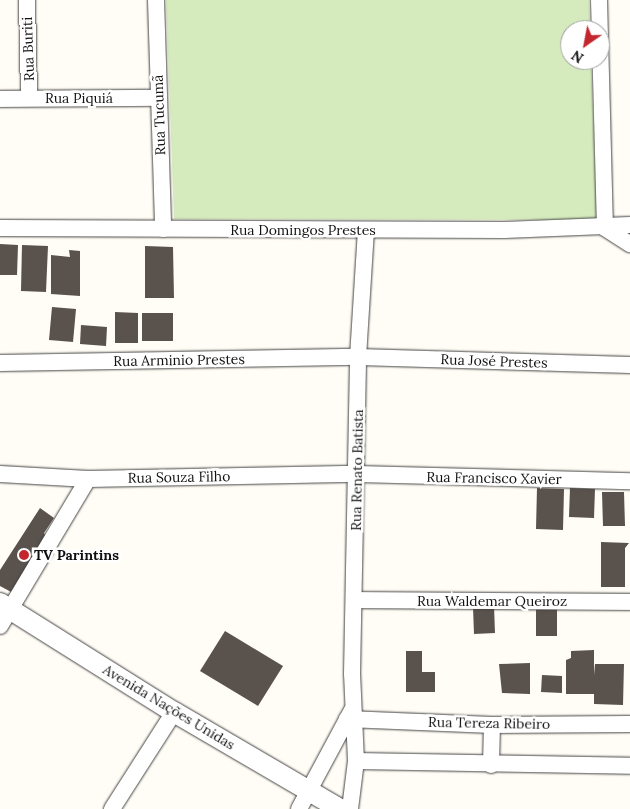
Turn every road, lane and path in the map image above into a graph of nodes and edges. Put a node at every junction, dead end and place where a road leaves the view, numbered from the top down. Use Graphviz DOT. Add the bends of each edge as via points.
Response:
graph roads {
  1 [pos="26,0"];
  2 [pos="156,0"];
  3 [pos="599,0"];
  4 [pos="29,97"];
  5 [pos="0,98"];
  6 [pos="158,98"];
  7 [pos="630,225"];
  8 [pos="0,228"];
  9 [pos="605,228"];
  10 [pos="163,229"];
  11 [pos="366,230"];
  12 [pos="630,244"];
  13 [pos="358,358"];
  14 [pos="0,363"];
  15 [pos="630,365"];
  16 [pos="0,474"];
  17 [pos="357,474"];
  18 [pos="88,479"];
  19 [pos="630,481"];
  20 [pos="355,600"];
  21 [pos="630,602"];
  22 [pos="3,613"];
  23 [pos="174,712"];
  24 [pos="352,717"];
  25 [pos="630,724"];
  26 [pos="492,725"];
  27 [pos="356,761"];
  28 [pos="491,765"];
  29 [pos="630,766"];
  30 [pos="309,790"];
  31 [pos="112,809"];
  32 [pos="299,809"];
  33 [pos="340,809"];
  34 [pos="350,809"];
  1 -- 4 [label="street, Rua Buriti"];
  2 -- 6 [label="street, Rua Tucumã"];
  3 -- 9 [label="street"];
  4 -- 5 [label="street, Rua Piquiá"];
  4 -- 6 [label="street, Rua Piquiá"];
  6 -- 10 [label="street, Rua Tucumã"];
  7 -- 9 [label="street, Rua Domingos Prestes"];
  8 -- 10 [label="street, Rua Domingos Prestes"];
  9 -- 11 [label="street, Rua Domingos Prestes"];
  9 -- 12 [label="street"];
  10 -- 11 [label="street, Rua Domingos Prestes"];
  11 -- 13 [label="street, Rua Renato Batista"];
  13 -- 14 [label="street, Rua Arminio Prestes"];
  13 -- 15 [label="street, Rua José Prestes"];
  13 -- 17 [label="street, Rua Renato Batista"];
  16 -- 18 [label="street, Rua Souza Filho"];
  17 -- 18 [label="street, Rua Souza Filho"];
  17 -- 19 [label="street, Rua Francisco Xavier"];
  17 -- 20 [label="street, Rua Renato Batista"];
  18 -- 22 [label="street"];
  20 -- 21 [label="street, Rua Waldemar Queiroz"];
  20 -- 24 [label="street, Rua Renato Batista"];
  22 -- 23 [label="street, Avenida Nações Unidas"];
  23 -- 30 [label="street, Avenida Nações Unidas"];
  23 -- 31 [label="street"];
  24 -- 26 [label="street, Rua Tereza Ribeiro"];
  24 -- 27 [label="street, Rua Renato Batista"];
  24 -- 30 [label="street, Rua Renato Batista"];
  25 -- 26 [label="street, Rua Tereza Ribeiro"];
  26 -- 28 [label="street"];
  27 -- 28 [label="street"];
  27 -- 34 [label="street, Rua Renato Batista"];
  28 -- 29 [label="street"];
  30 -- 32 [label="street, Rua Renato Batista"];
  30 -- 33 [label="street, Avenida Nações Unidas"];
}
